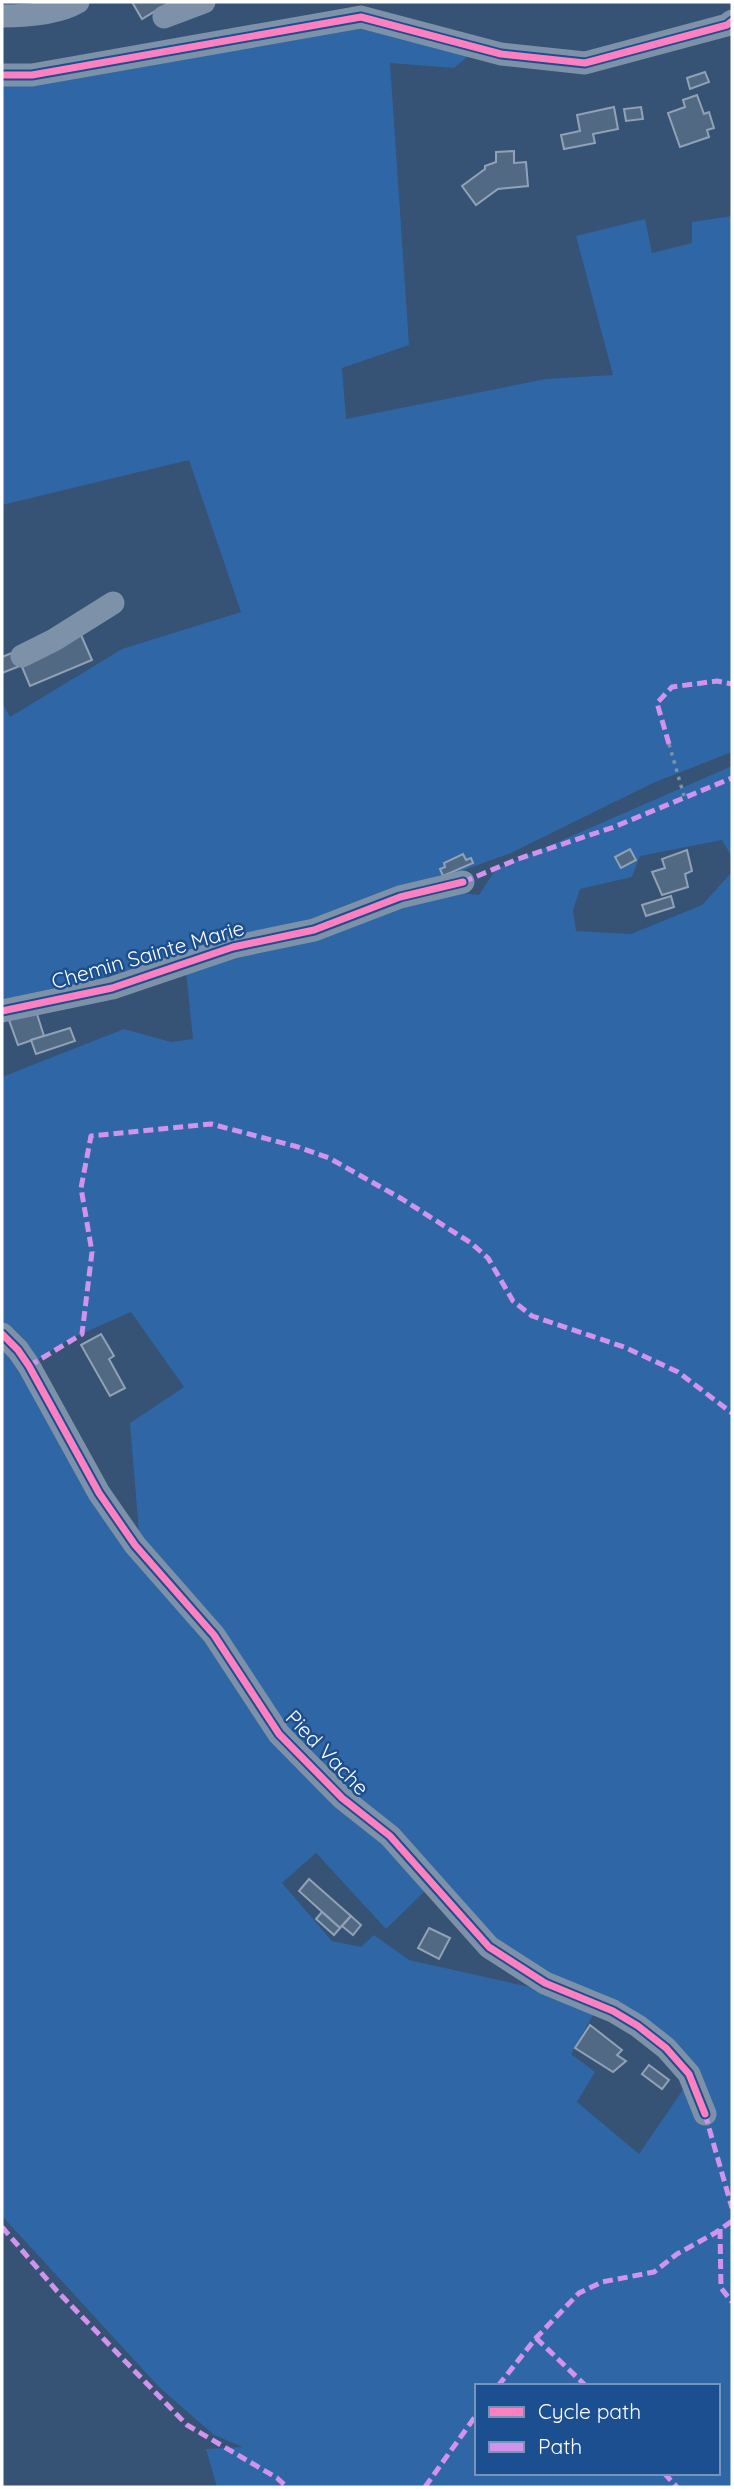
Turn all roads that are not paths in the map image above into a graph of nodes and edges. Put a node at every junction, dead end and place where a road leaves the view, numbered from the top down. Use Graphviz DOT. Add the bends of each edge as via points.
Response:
graph roads {
  1 [pos="78,2"];
  2 [pos="204,2"];
  3 [pos="362,9"];
  4 [pos="2,16"];
  5 [pos="164,17"];
  6 [pos="732,21"];
  7 [pos="2,75"];
  8 [pos="113,603"];
  9 [pos="22,656"];
  10 [pos="463,882"];
  11 [pos="2,1011"];
  12 [pos="2,1334"];
  13 [pos="705,2114"];
  1 -- 4 [label="street" via="24,16"];
  2 -- 5 [label="street"];
  3 -- 6 [label="street" via="501,54 585,62"];
  3 -- 7 [label="street" via="32,75"];
  8 -- 9 [label="street"];
  10 -- 11 [label="street, Chemin Sainte Marie" via="400,897 314,930 233,947 112,988"];
  12 -- 13 [label="street, Pied Vache" via="29,1366 113,1514 163,1580 214,1635 279,1734 342,1798 390,1836 489,1947 545,1983 613,2011 666,2048 689,2074"];
}
